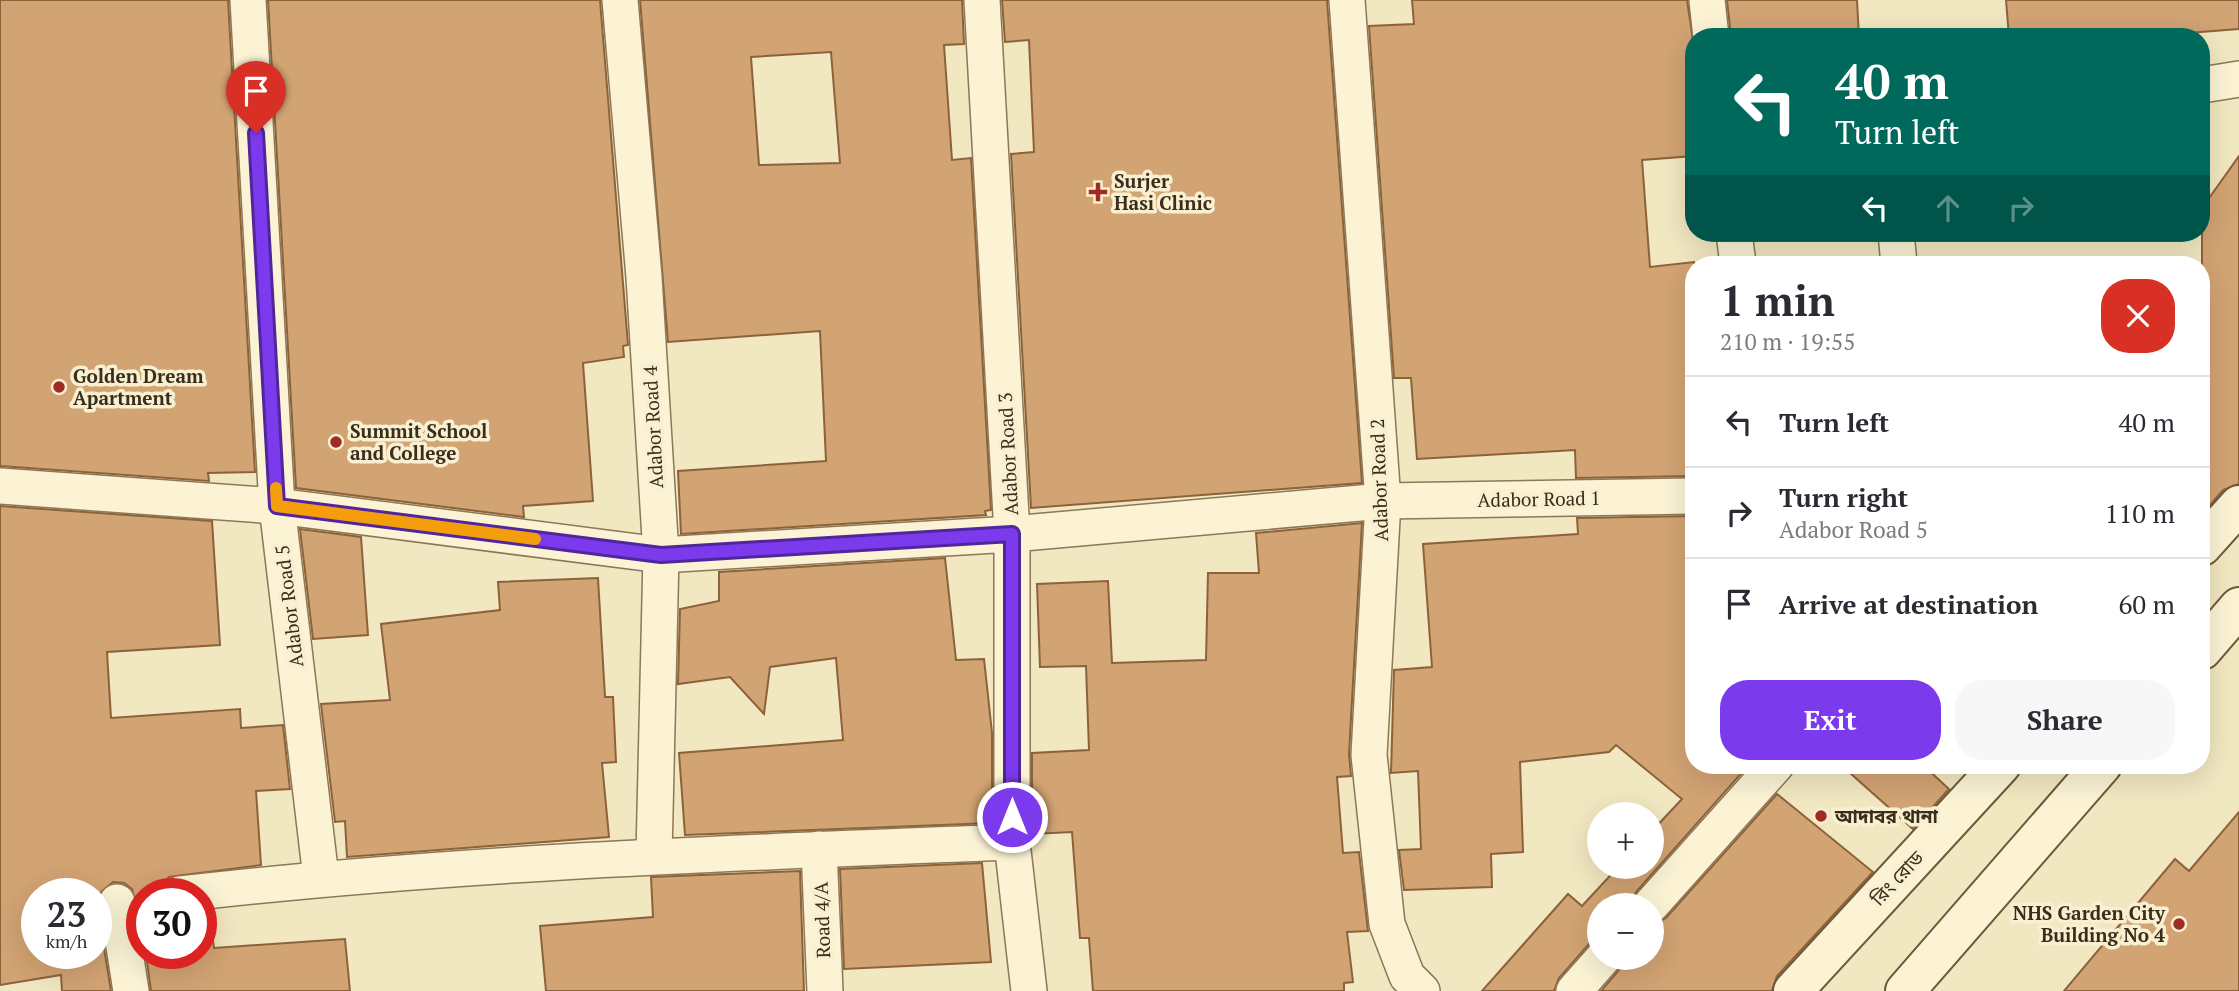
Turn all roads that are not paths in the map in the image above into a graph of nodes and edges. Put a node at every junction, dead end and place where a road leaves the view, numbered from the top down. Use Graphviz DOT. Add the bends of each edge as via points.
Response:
graph roads {
  1 [pos="248,0"];
  2 [pos="620,0"];
  3 [pos="982,0"];
  4 [pos="1348,0"];
  5 [pos="1707,0"];
  6 [pos="1710,28"];
  7 [pos="2239,79"];
  8 [pos="2210,84"];
  9 [pos="0,486"];
  10 [pos="1685,496"];
  11 [pos="1383,501"];
  12 [pos="2239,505"];
  13 [pos="277,506"];
  14 [pos="2210,533"];
  15 [pos="1012,534"];
  16 [pos="661,555"];
  17 [pos="2239,607"];
  18 [pos="2210,641"];
  19 [pos="1768,774"];
  20 [pos="1993,774"];
  21 [pos="2094,774"];
  22 [pos="1012,842"];
  23 [pos="819,849"];
  24 [pos="654,855"];
  25 [pos="321,878"];
  26 [pos="217,890"];
  27 [pos="1662,893"];
  28 [pos="118,901"];
  29 [pos="1593,970"];
  30 [pos="1407,986"];
  31 [pos="131,991"];
  32 [pos="825,991"];
  33 [pos="1029,991"];
  34 [pos="1574,991"];
  35 [pos="1793,991"];
  36 [pos="1905,991"];
  1 -- 13 [label="street, Adabor Road 5"];
  2 -- 16 [label="street, Adabor Road 4" via="644,277"];
  3 -- 15 [label="street, Adabor Road 3"];
  4 -- 11 [label="street, Adabor Road 2"];
  5 -- 6 [label="street"];
  7 -- 8 [label="street"];
  9 -- 13 [label="street, Adabor Road 1"];
  10 -- 11 [label="street, Adabor Road 1"];
  11 -- 15 [label="street, Adabor Road 1"];
  11 -- 30 [label="street, Adabor Road 2" via="1370,755 1387,924"];
  12 -- 14 [label="main road"];
  13 -- 16 [label="street, Adabor Road 1"];
  13 -- 25 [label="street, Adabor Road 5"];
  15 -- 16 [label="street, Adabor Road 1"];
  15 -- 22 [label="street, Adabor Road 3"];
  16 -- 24 [label="street, Adabor Road 4"];
  17 -- 18 [label="main road"];
  19 -- 27 [label="street"];
  20 -- 35 [label="main road, রিং রোড"];
  21 -- 36 [label="main road"];
  22 -- 23 [label="street"];
  22 -- 33 [label="street, Adabor Road 3"];
  23 -- 24 [label="street"];
  23 -- 32 [label="street, Road 4/A"];
  24 -- 25 [label="street"];
  25 -- 26 [label="street"];
  28 -- 31 [label="street"];
  29 -- 34 [label="street"];
}
